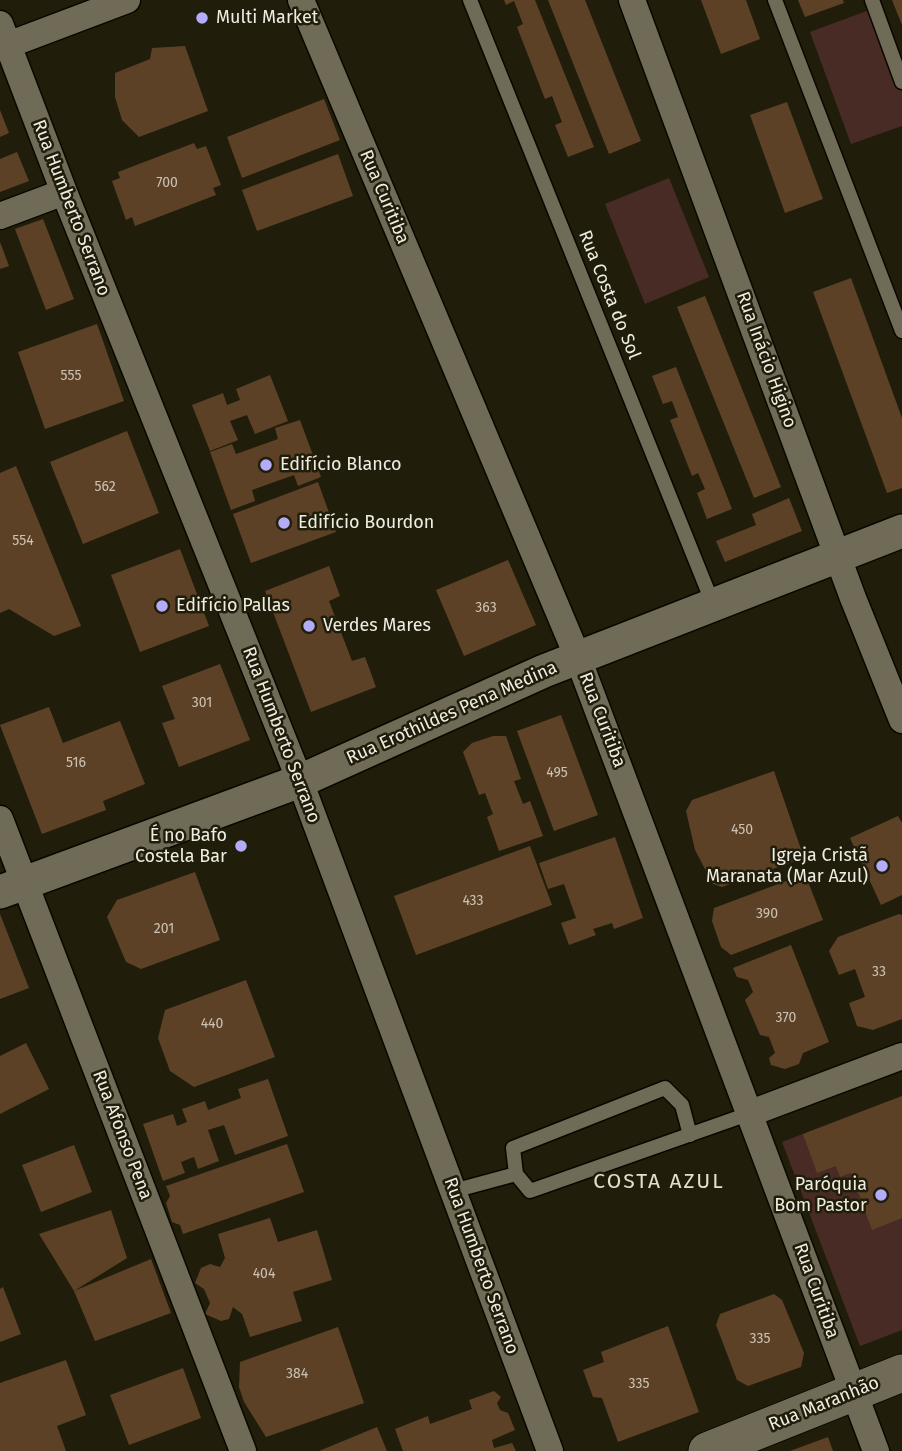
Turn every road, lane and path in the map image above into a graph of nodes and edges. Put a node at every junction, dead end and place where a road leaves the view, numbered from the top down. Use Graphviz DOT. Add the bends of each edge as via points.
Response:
graph roads {
  1 [pos="127,0"];
  2 [pos="301,0"];
  3 [pos="470,0"];
  4 [pos="632,0"];
  5 [pos="775,0"];
  6 [pos="872,0"];
  7 [pos="3,39"];
  8 [pos="902,82"];
  9 [pos="64,192"];
  10 [pos="0,216"];
  11 [pos="902,331"];
  12 [pos="902,531"];
  13 [pos="839,555"];
  14 [pos="713,604"];
  15 [pos="578,658"];
  16 [pos="902,720"];
  17 [pos="300,781"];
  18 [pos="0,819"];
  19 [pos="12,887"];
  20 [pos="902,1056"];
  21 [pos="751,1113"];
  22 [pos="691,1135"];
  23 [pos="516,1174"];
  24 [pos="453,1191"];
  25 [pos="902,1373"];
  26 [pos="853,1393"];
  27 [pos="243,1451"];
  28 [pos="550,1451"];
  29 [pos="707,1451"];
  30 [pos="876,1451"];
  1 -- 7 [label="street"];
  2 -- 15 [label="street, Rua Curitiba"];
  3 -- 14 [label="lane, Rua Costa do Sol"];
  4 -- 13 [label="street, Rua Inácio Higino"];
  5 -- 11 [label="lane"];
  6 -- 8 [label="lane"];
  7 -- 9 [label="street, Rua Humberto Serrano"];
  9 -- 10 [label="street"];
  9 -- 17 [label="street, Rua Humberto Serrano"];
  12 -- 13 [label="street, Rua Erothildes Pena Medina"];
  13 -- 14 [label="street, Rua Erothildes Pena Medina"];
  13 -- 16 [label="street, Rua Inácio Higino"];
  14 -- 15 [label="street, Rua Erothildes Pena Medina"];
  15 -- 17 [label="street, Rua Erothildes Pena Medina"];
  15 -- 21 [label="street, Rua Curitiba"];
  17 -- 19 [label="street, Rua Erothildes Pena Medina"];
  17 -- 24 [label="street, Rua Humberto Serrano"];
  18 -- 19 [label="street, Rua Afonso Pena"];
  19 -- 27 [label="street, Rua Afonso Pena"];
  20 -- 21 [label="street"];
  21 -- 22 [label="lane"];
  21 -- 26 [label="street, Rua Curitiba"];
  22 -- 23 [label="lane" via="530,1191"];
  22 -- 23 [label="lane" via="682,1105 665,1088 513,1148"];
  23 -- 24 [label="lane"];
  24 -- 28 [label="street, Rua Humberto Serrano"];
  25 -- 26 [label="main road, Rua Maranhão"];
  26 -- 29 [label="main road, Rua Maranhão"];
  26 -- 30 [label="street, Rua Curitiba"];
}
